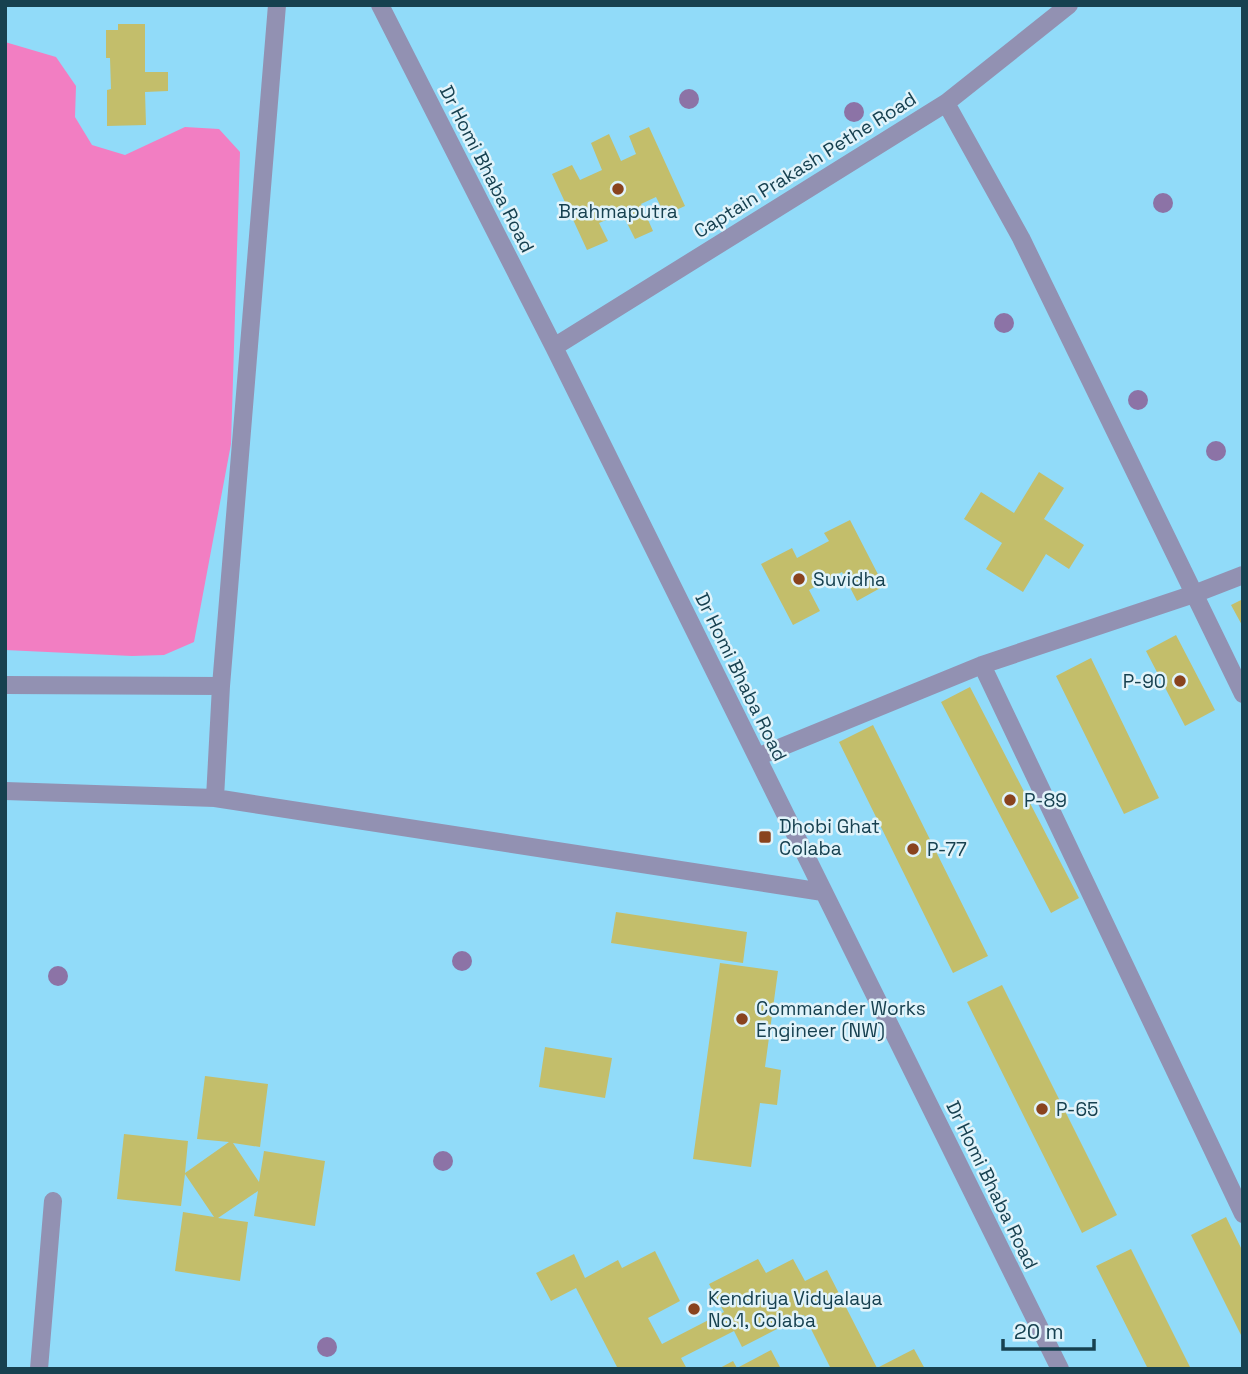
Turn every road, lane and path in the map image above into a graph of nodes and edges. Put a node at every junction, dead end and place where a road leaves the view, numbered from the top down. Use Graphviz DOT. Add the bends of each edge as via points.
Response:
graph roads {
  1 [pos="277,5"];
  2 [pos="380,5"];
  3 [pos="1069,5"];
  4 [pos="946,103"];
  5 [pos="554,347"];
  6 [pos="1243,575"];
  7 [pos="1194,594"];
  8 [pos="982,665"];
  9 [pos="5,685"];
  10 [pos="221,686"];
  11 [pos="1243,694"];
  12 [pos="757,757"];
  13 [pos="5,791"];
  14 [pos="215,798"];
  15 [pos="823,892"];
  16 [pos="53,1201"];
  17 [pos="1243,1214"];
  18 [pos="39,1369"];
  19 [pos="1059,1369"];
  1 -- 10 [label="street"];
  2 -- 5 [label="street, Dr Homi Bhaba Road"];
  3 -- 4 [label="street, Captain Prakash Pethe Road"];
  4 -- 5 [label="street, Captain Prakash Pethe Road"];
  4 -- 7 [label="street" via="1021,238"];
  5 -- 12 [label="street, Dr Homi Bhaba Road"];
  6 -- 7 [label="street"];
  7 -- 8 [label="street"];
  7 -- 11 [label="street"];
  8 -- 12 [label="street"];
  8 -- 17 [label="street"];
  9 -- 10 [label="street"];
  10 -- 14 [label="street"];
  12 -- 15 [label="street, Dr Homi Bhaba Road"];
  13 -- 14 [label="street"];
  14 -- 15 [label="street"];
  15 -- 19 [label="street, Dr Homi Bhaba Road"];
  16 -- 18 [label="street"];
}
